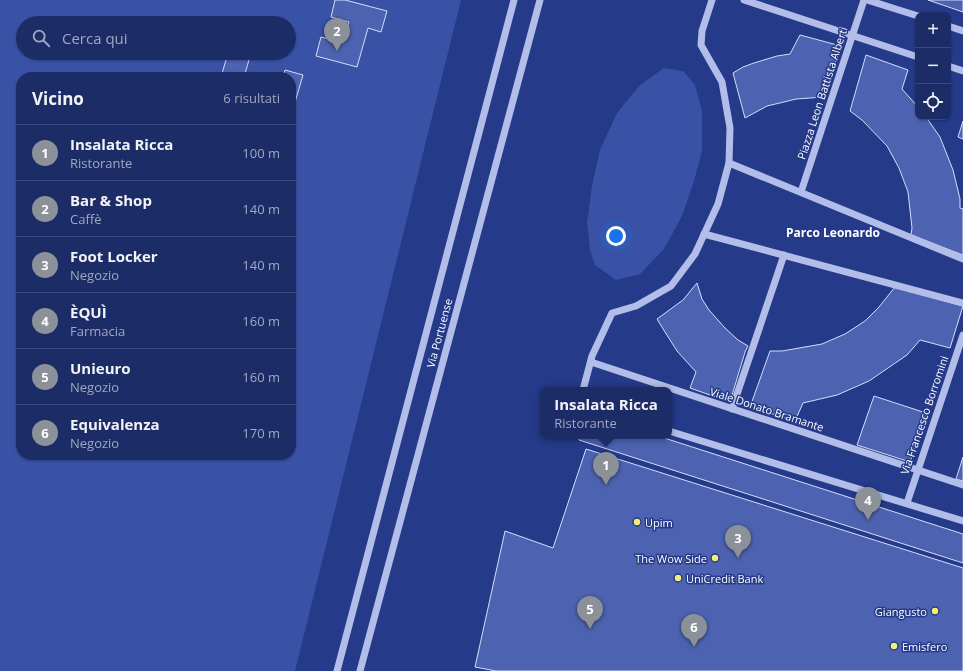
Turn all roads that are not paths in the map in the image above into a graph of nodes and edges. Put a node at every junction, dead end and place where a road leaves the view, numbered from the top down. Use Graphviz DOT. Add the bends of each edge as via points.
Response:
graph roads {
  1 [pos="514,0"];
  2 [pos="540,0"];
  3 [pos="712,0"];
  4 [pos="744,0"];
  5 [pos="864,0"];
  6 [pos="867,0"];
  7 [pos="915,15"];
  8 [pos="951,27"];
  9 [pos="963,31"];
  10 [pos="852,36"];
  11 [pos="915,56"];
  12 [pos="951,67"];
  13 [pos="963,71"];
  14 [pos="729,163"];
  15 [pos="800,192"];
  16 [pos="704,234"];
  17 [pos="784,255"];
  18 [pos="963,259"];
  19 [pos="963,303"];
  20 [pos="963,335"];
  21 [pos="591,362"];
  22 [pos="584,387"];
  23 [pos="666,387"];
  24 [pos="672,389"];
  25 [pos="732,409"];
  26 [pos="672,431"];
  27 [pos="918,470"];
  28 [pos="963,485"];
  29 [pos="907,503"];
  30 [pos="963,521"];
  31 [pos="337,671"];
  32 [pos="360,671"];
  1 -- 31 [label="street, Via Portuense"];
  2 -- 32 [label="street, Via Portuense"];
  3 -- 14 [label="street" via="702,31 701,45 722,82 730,128"];
  4 -- 10 [label="street"];
  5 -- 10 [label="street, Piazza Leon Battista Alberti"];
  6 -- 7 [label="street"];
  8 -- 9 [label="street"];
  10 -- 11 [label="street"];
  10 -- 15 [label="street, Piazza Leon Battista Alberti"];
  12 -- 13 [label="street"];
  14 -- 15 [label="street"];
  14 -- 16 [label="street" via="718,204"];
  15 -- 18 [label="street"];
  16 -- 17 [label="street"];
  16 -- 21 [label="street" via="695,254 671,286 636,306 612,313"];
  17 -- 19 [label="street"];
  17 -- 25 [label="street"];
  20 -- 27 [label="street, Via Francesco Borromini"];
  21 -- 22 [label="street"];
  21 -- 23 [label="street, Viale Donato Bramante"];
  24 -- 25 [label="street, Viale Donato Bramante"];
  25 -- 27 [label="street, Viale Donato Bramante"];
  26 -- 29 [label="street"];
  27 -- 28 [label="street, Viale Donato Bramante"];
  27 -- 29 [label="street, Via Francesco Borromini"];
  29 -- 30 [label="street"];
}
